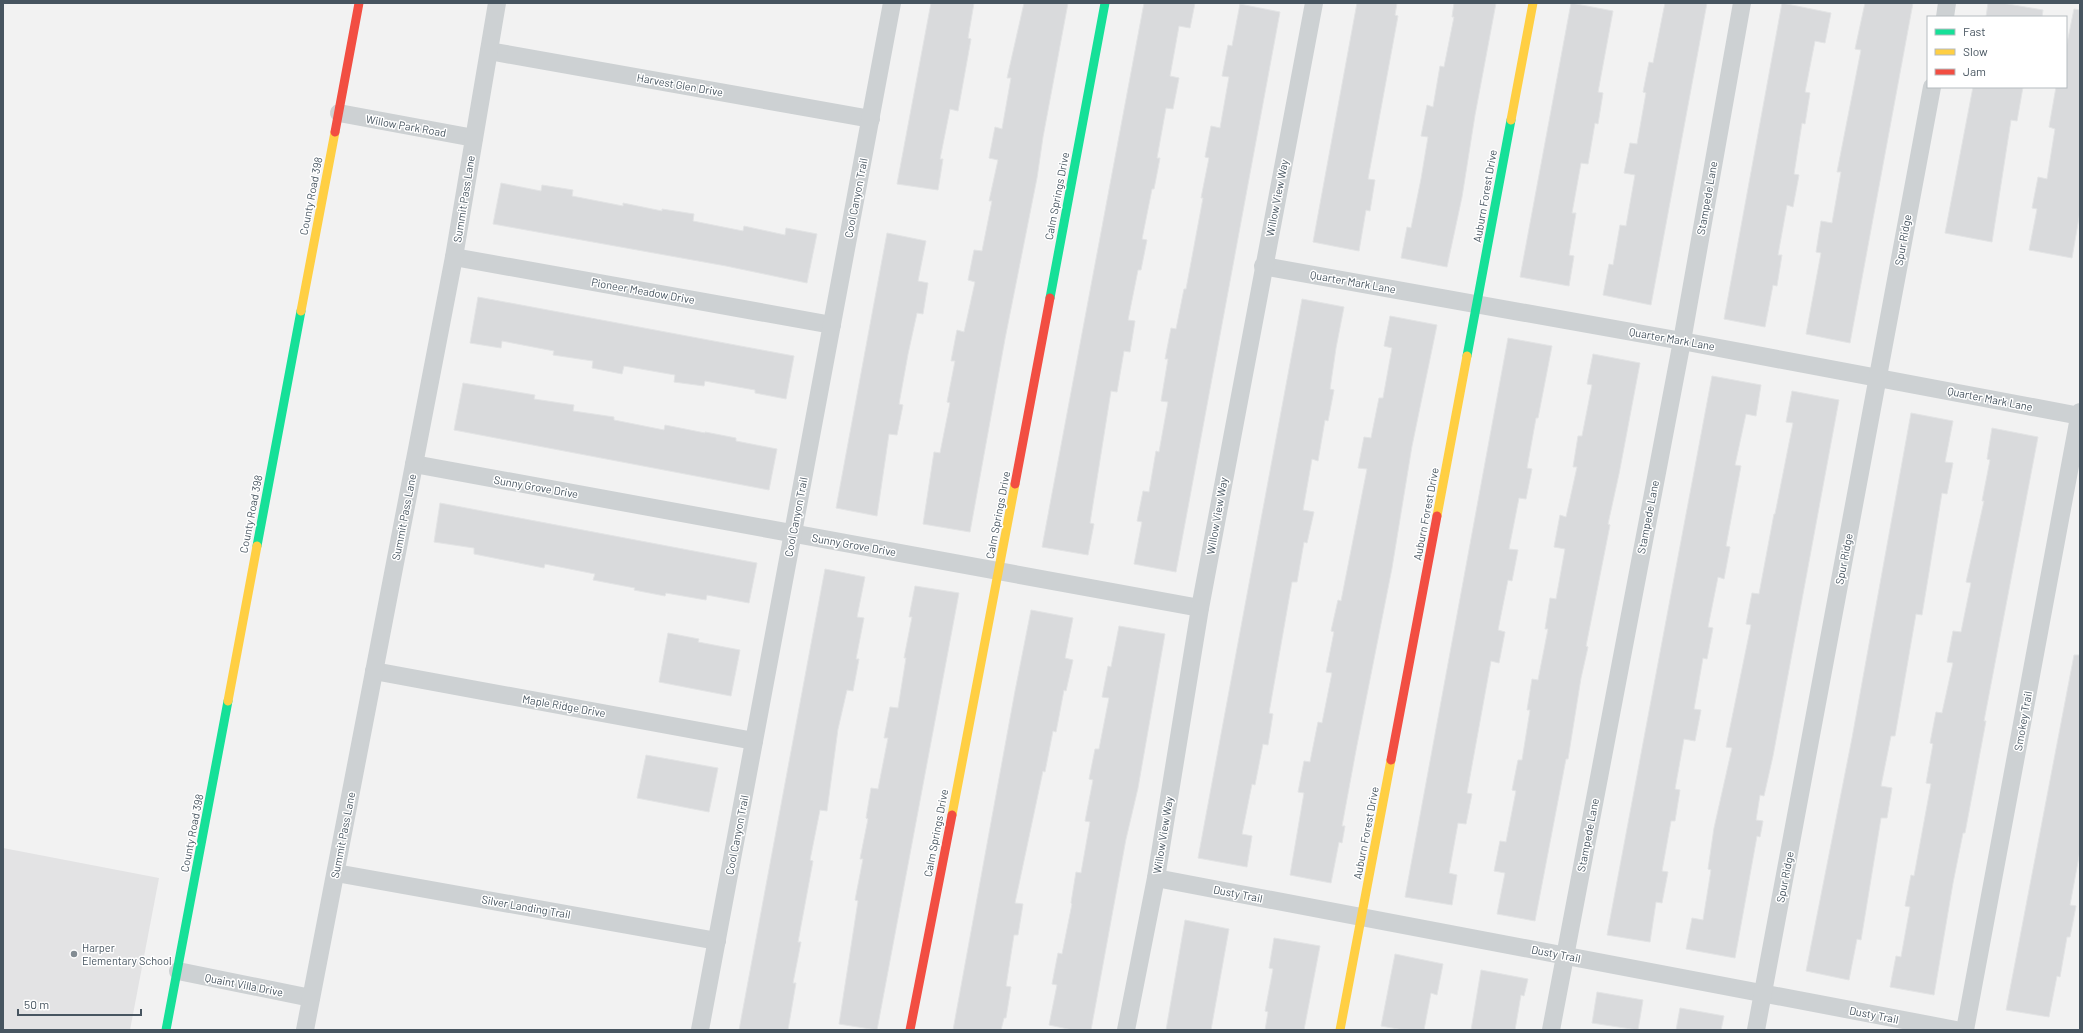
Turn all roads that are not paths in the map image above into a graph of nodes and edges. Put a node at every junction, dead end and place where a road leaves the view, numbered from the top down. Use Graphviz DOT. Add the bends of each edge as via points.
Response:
graph roads {
  1 [pos="359,3"];
  2 [pos="497,3"];
  3 [pos="892,3"];
  4 [pos="1105,3"];
  5 [pos="1314,3"];
  6 [pos="1533,3"];
  7 [pos="1742,3"];
  8 [pos="1947,3"];
  9 [pos="1945,16"];
  10 [pos="489,51"];
  11 [pos="1932,88"];
  12 [pos="339,113"];
  13 [pos="871,119"];
  14 [pos="474,138"];
  15 [pos="454,256"];
  16 [pos="1263,266"];
  17 [pos="1478,303"];
  18 [pos="832,325"];
  19 [pos="1682,340"];
  20 [pos="1878,378"];
  21 [pos="2080,414"];
  22 [pos="414,464"];
  23 [pos="793,534"];
  24 [pos="999,571"];
  25 [pos="1200,608"];
  26 [pos="374,671"];
  27 [pos="754,741"];
  28 [pos="336,874"];
  29 [pos="1156,878"];
  30 [pos="1362,918"];
  31 [pos="717,941"];
  32 [pos="1565,956"];
  33 [pos="178,971"];
  34 [pos="1763,994"];
  35 [pos="311,998"];
  36 [pos="166,1030"];
  37 [pos="305,1030"];
  38 [pos="700,1030"];
  39 [pos="910,1030"];
  40 [pos="1126,1030"];
  41 [pos="1340,1030"];
  42 [pos="1551,1030"];
  43 [pos="1756,1030"];
  44 [pos="1956,1030"];
  45 [pos="1965,1030"];
  1 -- 12 [label="street, County Road 398"];
  2 -- 10 [label="street, Summit Pass Lane"];
  3 -- 13 [label="street, Cool Canyon Trail"];
  4 -- 24 [label="street, Calm Springs Drive"];
  5 -- 16 [label="street, Willow View Way"];
  6 -- 17 [label="street, Auburn Forest Drive"];
  7 -- 19 [label="street, Stampede Lane"];
  8 -- 9 [label="street"];
  10 -- 13 [label="street, Harvest Glen Drive"];
  10 -- 14 [label="street, Summit Pass Lane"];
  11 -- 20 [label="street, Spur Ridge"];
  12 -- 14 [label="street, Willow Park Road"];
  12 -- 33 [label="street, County Road 398"];
  13 -- 18 [label="street, Cool Canyon Trail"];
  14 -- 15 [label="street, Summit Pass Lane"];
  15 -- 18 [label="street, Pioneer Meadow Drive"];
  15 -- 22 [label="street, Summit Pass Lane"];
  16 -- 17 [label="street, Quarter Mark Lane"];
  16 -- 25 [label="street, Willow View Way"];
  17 -- 19 [label="street, Quarter Mark Lane"];
  17 -- 30 [label="street, Auburn Forest Drive"];
  18 -- 23 [label="street, Cool Canyon Trail"];
  19 -- 20 [label="street, Quarter Mark Lane"];
  19 -- 32 [label="street, Stampede Lane"];
  20 -- 21 [label="street, Quarter Mark Lane"];
  20 -- 34 [label="street, Spur Ridge"];
  21 -- 45 [label="street, Smokey Trail"];
  22 -- 23 [label="street, Sunny Grove Drive"];
  22 -- 26 [label="street, Summit Pass Lane"];
  23 -- 24 [label="street, Sunny Grove Drive"];
  23 -- 27 [label="street, Cool Canyon Trail"];
  24 -- 25 [label="street, Sunny Grove Drive"];
  24 -- 39 [label="street, Calm Springs Drive"];
  25 -- 29 [label="street, Willow View Way"];
  26 -- 27 [label="street, Maple Ridge Drive"];
  26 -- 28 [label="street, Summit Pass Lane"];
  27 -- 31 [label="street, Cool Canyon Trail"];
  28 -- 31 [label="street, Silver Landing Trail"];
  28 -- 35 [label="street, Summit Pass Lane"];
  29 -- 30 [label="street, Dusty Trail"];
  29 -- 40 [label="street, Willow View Way"];
  30 -- 32 [label="street, Dusty Trail"];
  30 -- 41 [label="street, Auburn Forest Drive"];
  31 -- 38 [label="street, Cool Canyon Trail"];
  32 -- 34 [label="street, Dusty Trail"];
  32 -- 42 [label="street, Stampede Lane"];
  33 -- 35 [label="street, Quaint Villa Drive"];
  33 -- 36 [label="street, County Road 398"];
  34 -- 43 [label="street, Spur Ridge"];
  34 -- 44 [label="street, Dusty Trail"];
  35 -- 37 [label="street, Summit Pass Lane"];
}
